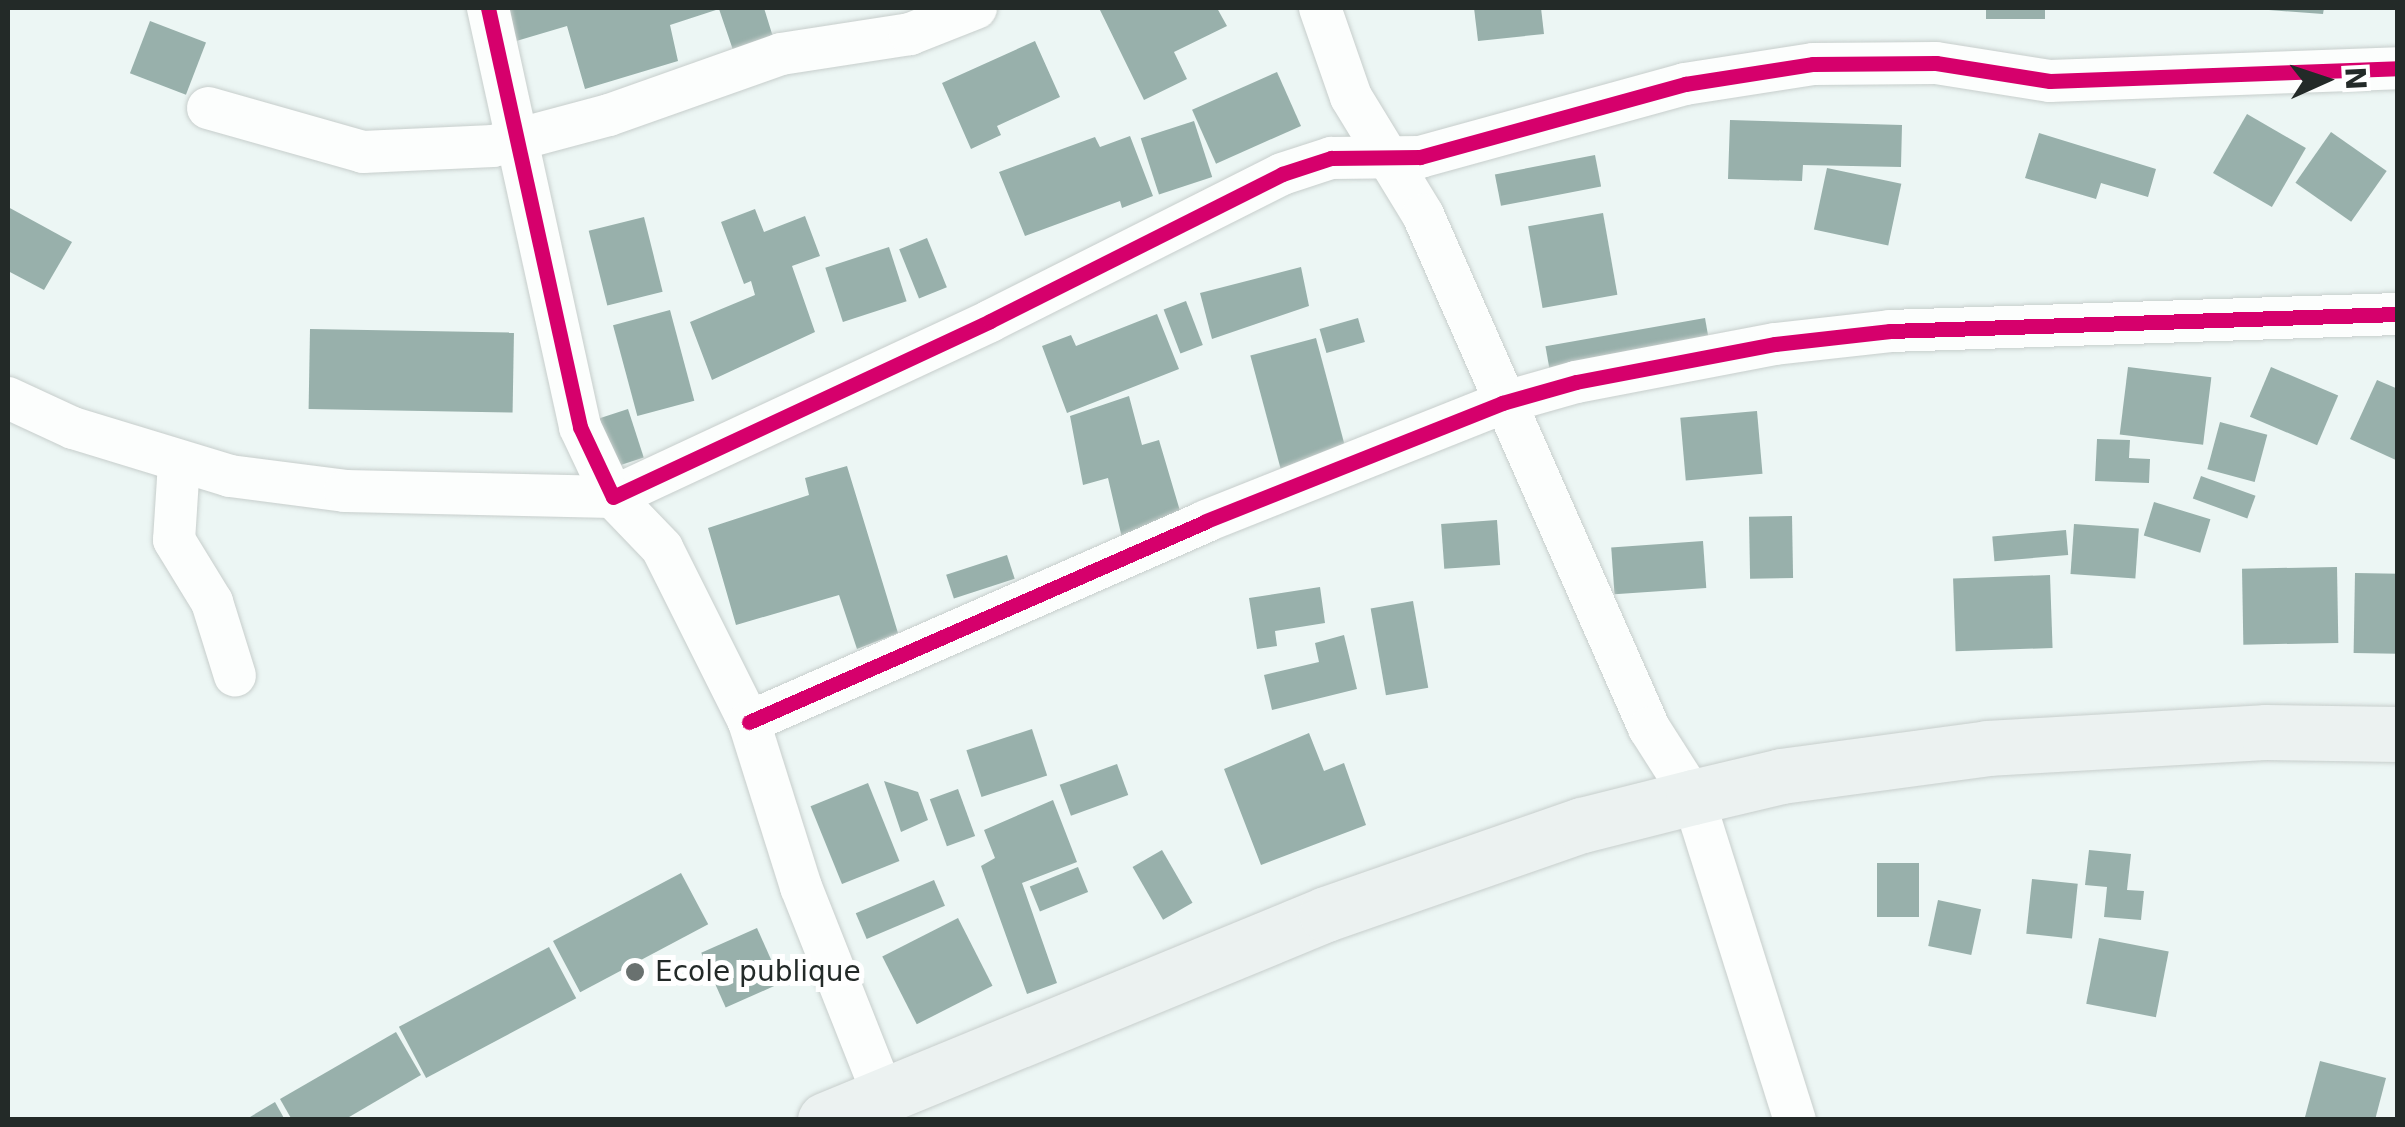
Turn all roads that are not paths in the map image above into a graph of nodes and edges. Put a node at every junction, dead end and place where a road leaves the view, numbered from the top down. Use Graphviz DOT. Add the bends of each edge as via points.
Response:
graph roads {
  1 [pos="488,8"];
  2 [pos="976,8"];
  3 [pos="1320,8"];
  4 [pos="2398,68"];
  5 [pos="208,108"];
  6 [pos="519,142"];
  7 [pos="1383,159"];
  8 [pos="2398,314"];
  9 [pos="8,398"];
  10 [pos="1502,403"];
  11 [pos="179,463"];
  12 [pos="613,497"];
  13 [pos="235,676"];
  14 [pos="749,722"];
  15 [pos="2398,734"];
  16 [pos="1693,797"];
  17 [pos="882,1092"];
  18 [pos="825,1120"];
  19 [pos="1795,1120"];
  1 -- 6 [label="street"];
  2 -- 6 [label="street" via="910,34 781,54"];
  3 -- 7 [label="street" via="1351,97"];
  4 -- 7 [label="street" via="2050,81 1936,63 1814,64 1685,84 1420,156"];
  5 -- 6 [label="street" via="363,152"];
  6 -- 12 [label="street" via="580,426"];
  7 -- 10 [label="street" via="1423,216"];
  7 -- 12 [label="street" via="1330,158 1282,174 990,321"];
  8 -- 10 [label="street" via="1890,332 1775,344"];
  9 -- 11 [label="street"];
  10 -- 14 [label="street" via="1172,536"];
  10 -- 16 [label="street" via="1648,728"];
  11 -- 12 [label="street" via="345,490"];
  11 -- 13 [label="street" via="174,540 212,602"];
  12 -- 14 [label="street" via="662,548"];
  14 -- 17 [label="street" via="801,887"];
  15 -- 16 [label="main road" via="2266,732 1987,748 1781,776"];
  16 -- 17 [label="main road" via="1565,831 1343,908"];
  16 -- 19 [label="street"];
  17 -- 18 [label="main road"];
}
